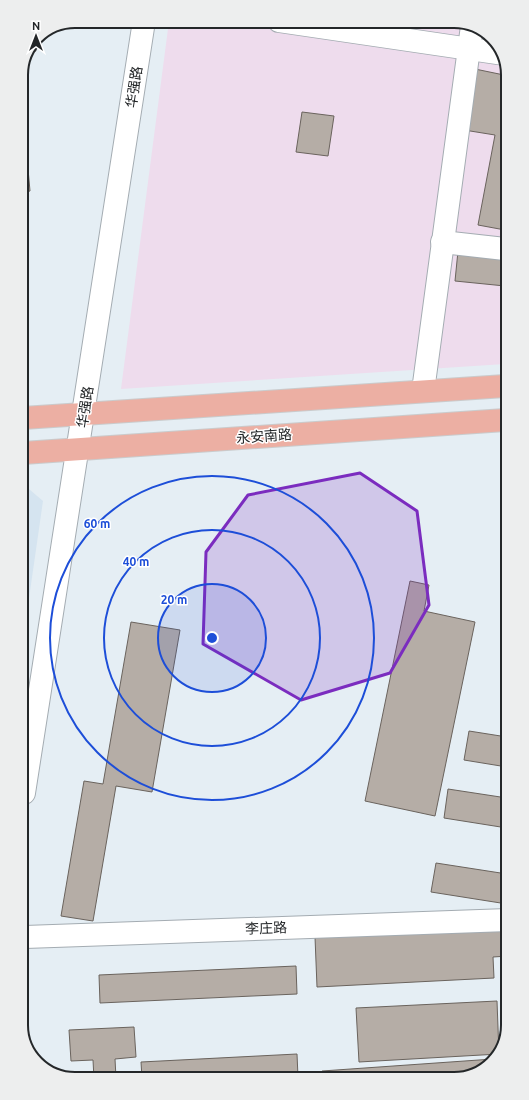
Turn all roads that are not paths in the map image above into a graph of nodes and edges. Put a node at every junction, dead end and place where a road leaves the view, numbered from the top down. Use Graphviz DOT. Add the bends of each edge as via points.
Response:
graph roads {
  1 [pos="143,28"];
  2 [pos="326,28"];
  3 [pos="471,32"];
  4 [pos="469,49"];
  5 [pos="495,53"];
  6 [pos="442,242"];
  7 [pos="501,249"];
  8 [pos="501,386"];
  9 [pos="423,391"];
  10 [pos="84,414"];
  11 [pos="28,418"];
  12 [pos="501,420"];
  13 [pos="78,449"];
  14 [pos="28,453"];
  15 [pos="28,768"];
  16 [pos="501,920"];
  17 [pos="28,937"];
  1 -- 10 [label="street, 华强路"];
  2 -- 4 [label="street"];
  3 -- 4 [label="street"];
  4 -- 5 [label="street"];
  4 -- 6 [label="street"];
  6 -- 7 [label="street"];
  6 -- 9 [label="street"];
  8 -- 9 [label="main road"];
  9 -- 10 [label="main road"];
  10 -- 11 [label="main road"];
  10 -- 13 [label="street, 华强路"];
  12 -- 13 [label="main road, 永安南路"];
  13 -- 14 [label="main road, 永安南路"];
  13 -- 15 [label="street, 华强路"];
  16 -- 17 [label="street, 李庄路"];
}
